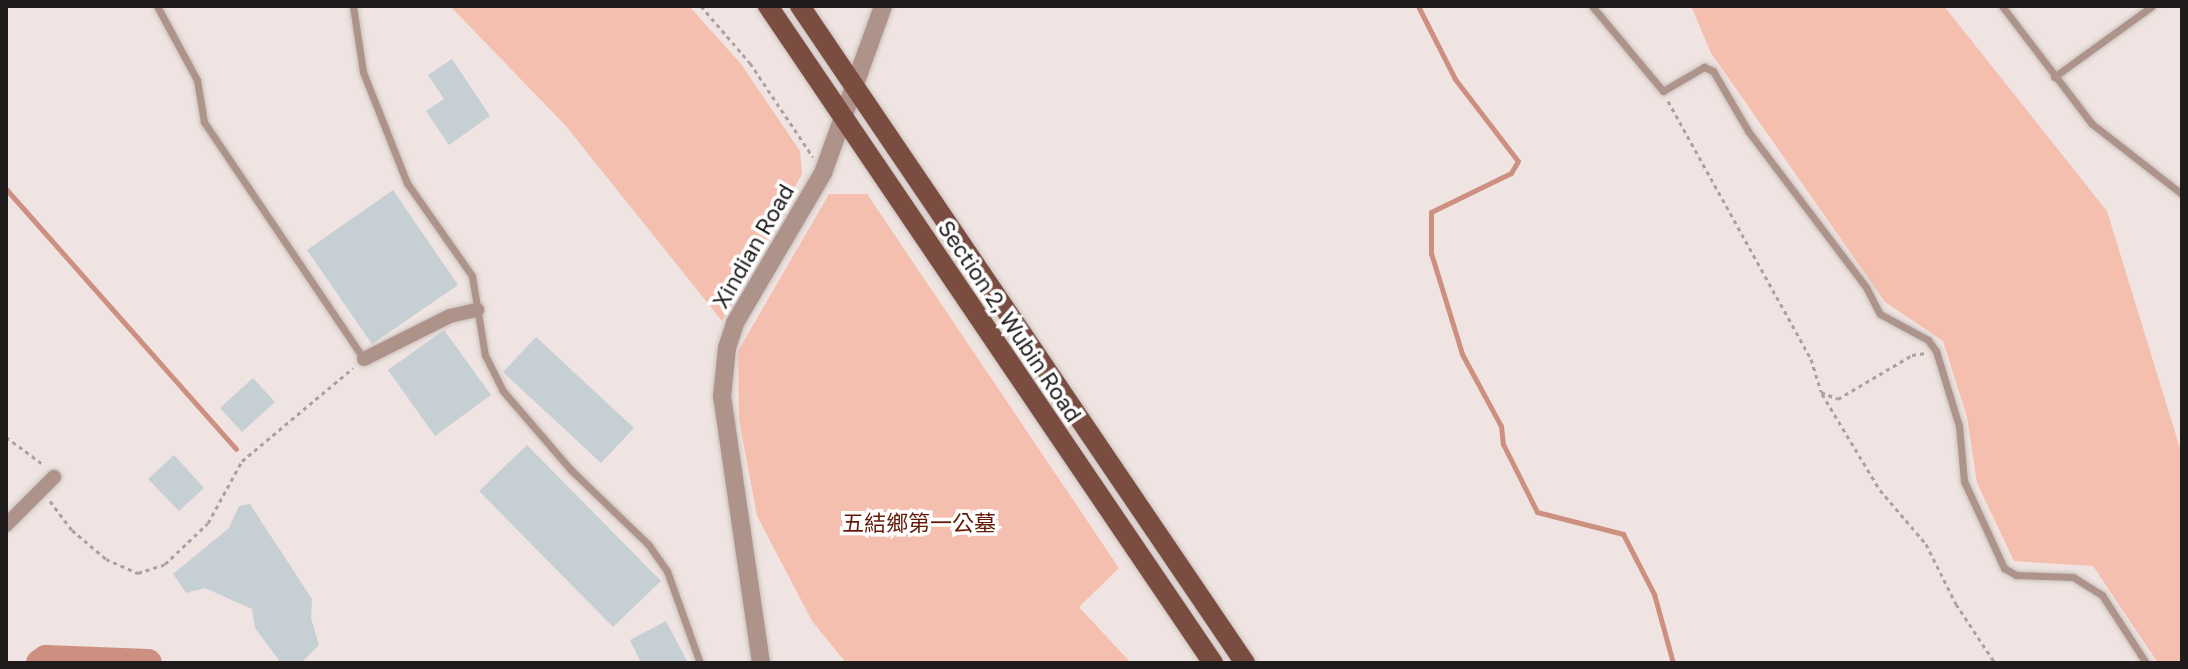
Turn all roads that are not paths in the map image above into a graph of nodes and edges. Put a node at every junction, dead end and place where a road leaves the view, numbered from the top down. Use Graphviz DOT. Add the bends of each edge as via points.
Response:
graph roads {
  1 [pos="157,6"];
  2 [pos="353,6"];
  3 [pos="768,6"];
  4 [pos="800,6"];
  5 [pos="883,6"];
  6 [pos="1592,6"];
  7 [pos="2002,6"];
  8 [pos="2152,6"];
  9 [pos="2142,9"];
  10 [pos="2054,77"];
  11 [pos="854,85"];
  12 [pos="841,115"];
  13 [pos="2182,194"];
  14 [pos="477,310"];
  15 [pos="364,359"];
  16 [pos="54,477"];
  17 [pos="6,525"];
  18 [pos="700,663"];
  19 [pos="761,663"];
  20 [pos="1213,663"];
  21 [pos="1245,663"];
  22 [pos="2146,663"];
  1 -- 15 [label="lane" via="197,80 204,122"];
  2 -- 14 [label="lane" via="363,72 407,183 472,276"];
  3 -- 12 [label="main road, Section 2, Wubin Road"];
  4 -- 11 [label="main road, Section 2, Wubin Road"];
  5 -- 11 [label="street, Xindian Road"];
  6 -- 22 [label="lane" via="1663,91 1704,67 1713,71 1748,131 1866,287 1880,314 1928,340 1936,351 1959,426 1964,481 2004,568 2016,575 2073,577 2102,595"];
  7 -- 10 [label="lane"];
  8 -- 9 [label="lane"];
  9 -- 10 [label="lane"];
  10 -- 13 [label="lane" via="2092,124"];
  11 -- 12 [label="street, Xindian Road"];
  11 -- 21 [label="main road, Section 2, Wubin Road"];
  12 -- 19 [label="street, Xindian Road" via="823,173 735,323 727,348 722,397"];
  12 -- 20 [label="main road, Section 2, Wubin Road"];
  14 -- 15 [label="street" via="450,316"];
  14 -- 18 [label="lane" via="485,355 503,391 571,470 648,544 667,571"];
  16 -- 17 [label="street"];
}
